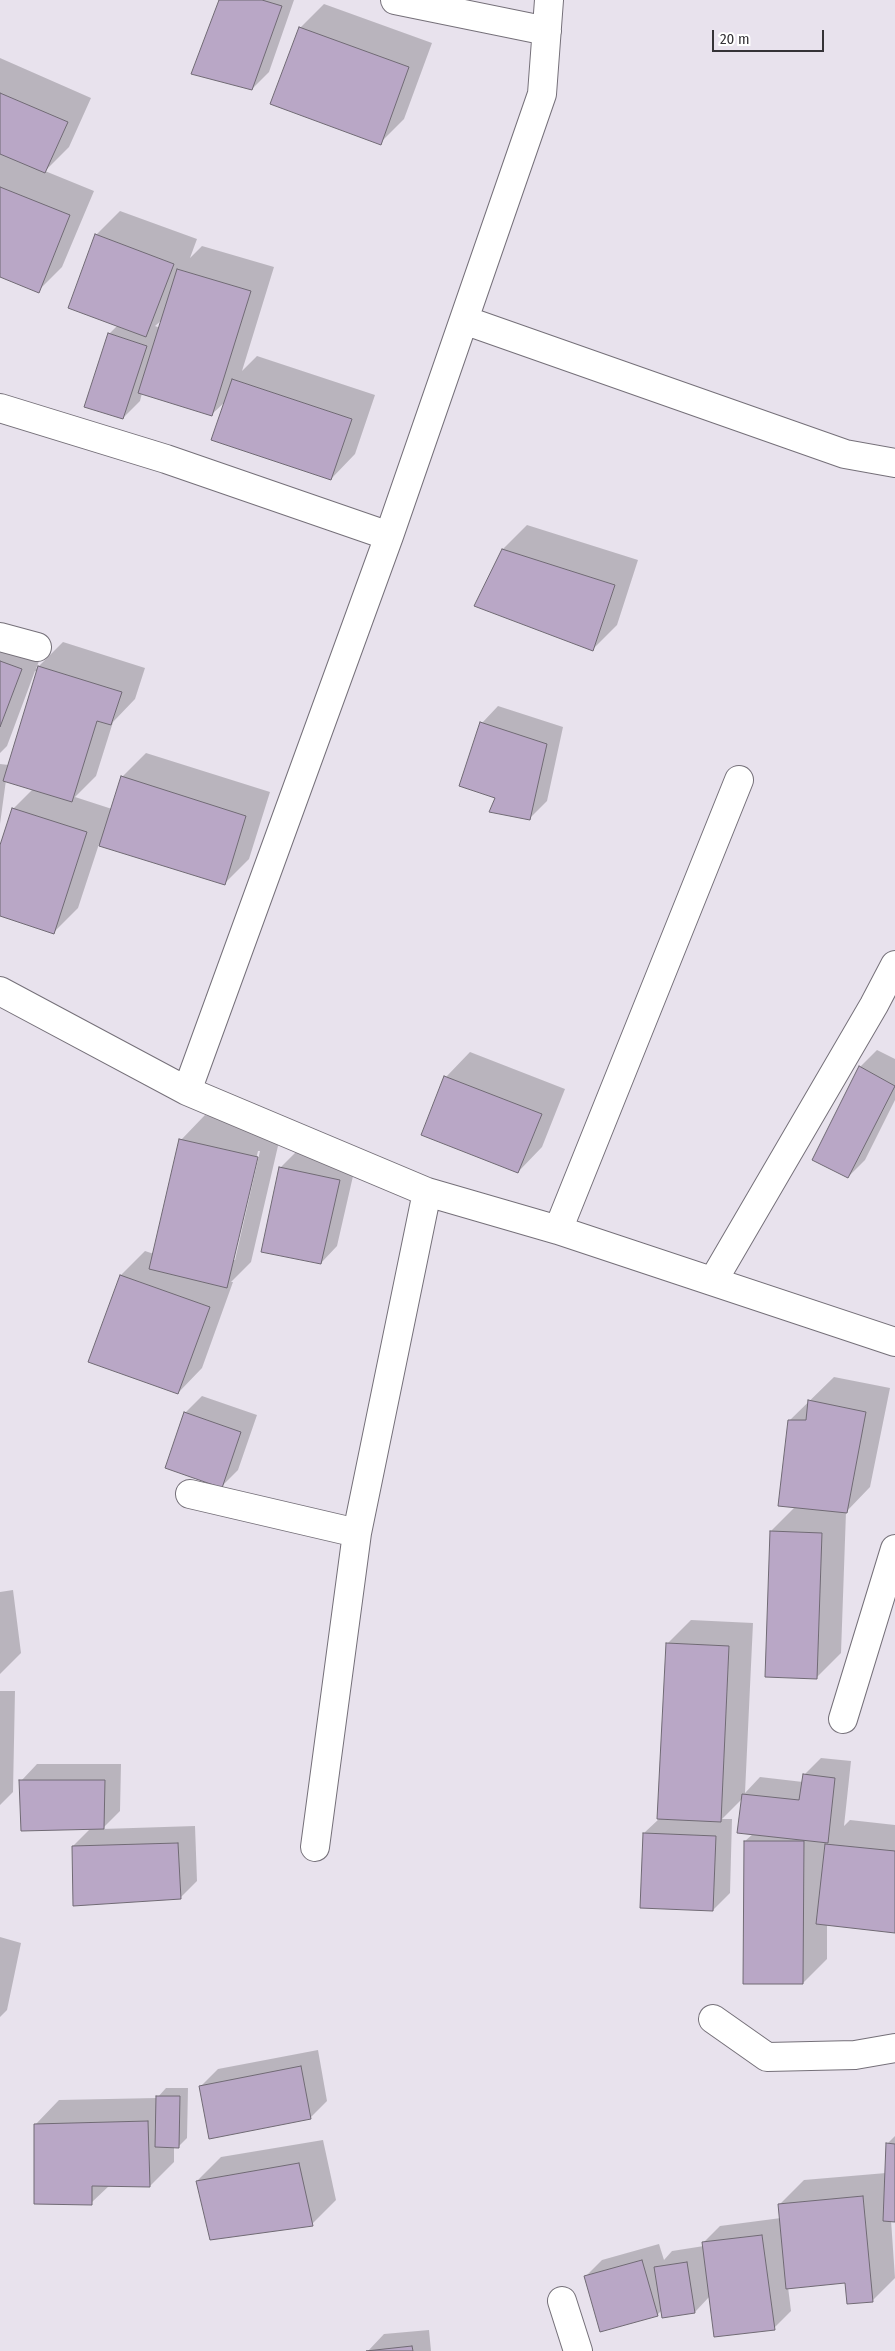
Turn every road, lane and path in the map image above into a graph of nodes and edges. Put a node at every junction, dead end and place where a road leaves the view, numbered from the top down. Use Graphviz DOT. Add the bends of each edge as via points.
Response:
graph roads {
  1 [pos="395,0"];
  2 [pos="549,0"];
  3 [pos="547,31"];
  4 [pos="464,320"];
  5 [pos="0,408"];
  6 [pos="895,463"];
  7 [pos="389,536"];
  8 [pos="0,637"];
  9 [pos="37,647"];
  10 [pos="739,780"];
  11 [pos="895,965"];
  12 [pos="0,991"];
  13 [pos="187,1091"];
  14 [pos="427,1192"];
  15 [pos="558,1230"];
  16 [pos="713,1281"];
  17 [pos="895,1342"];
  18 [pos="190,1494"];
  19 [pos="357,1532"];
  20 [pos="895,1549"];
  21 [pos="843,1719"];
  22 [pos="315,1847"];
  23 [pos="713,2019"];
  24 [pos="895,2048"];
  25 [pos="562,2301"];
  26 [pos="578,2351"];
  1 -- 3 [label="street"];
  2 -- 3 [label="street"];
  3 -- 4 [label="street" via="542,94"];
  4 -- 6 [label="street" via="845,454"];
  4 -- 7 [label="street"];
  5 -- 7 [label="street" via="166,459"];
  7 -- 13 [label="street"];
  8 -- 9 [label="street"];
  10 -- 15 [label="street"];
  11 -- 16 [label="street"];
  12 -- 13 [label="street"];
  13 -- 14 [label="street"];
  14 -- 15 [label="street"];
  14 -- 19 [label="street"];
  15 -- 16 [label="street"];
  16 -- 17 [label="street"];
  18 -- 19 [label="street"];
  19 -- 22 [label="street"];
  20 -- 21 [label="street"];
  23 -- 24 [label="street" via="766,2057 855,2055"];
  25 -- 26 [label="street"];
}
